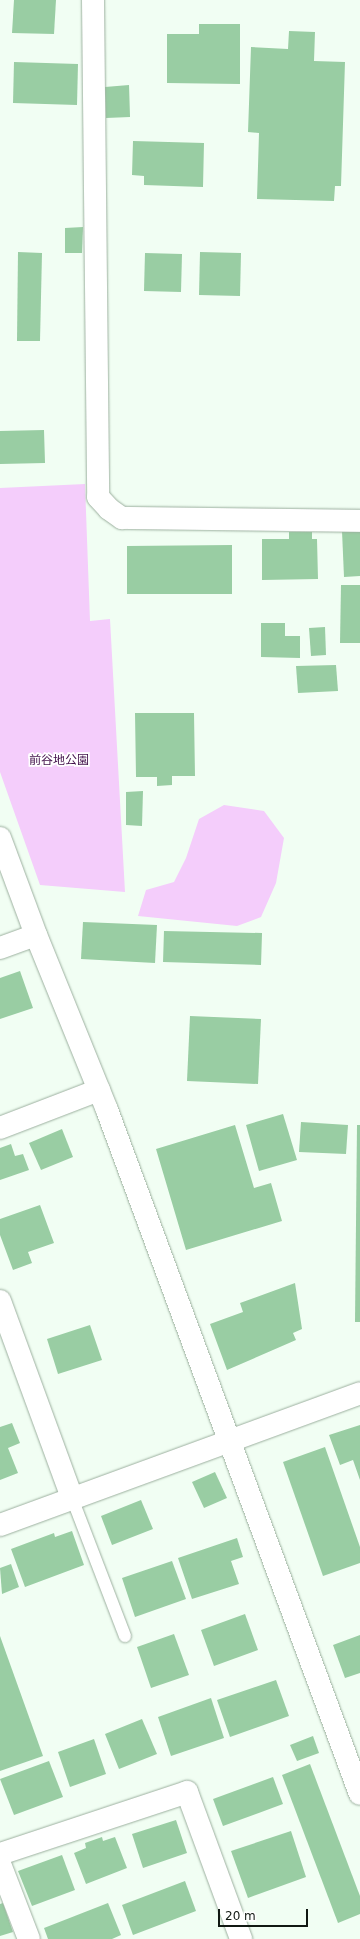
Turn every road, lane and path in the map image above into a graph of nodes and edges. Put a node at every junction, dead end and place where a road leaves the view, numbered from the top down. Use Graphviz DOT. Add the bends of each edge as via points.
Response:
graph roads {
  1 [pos="93,0"];
  2 [pos="360,521"];
  3 [pos="0,838"];
  4 [pos="36,935"];
  5 [pos="0,948"];
  6 [pos="99,1090"];
  7 [pos="0,1128"];
  8 [pos="0,1301"];
  9 [pos="360,1393"];
  10 [pos="230,1438"];
  11 [pos="72,1498"];
  12 [pos="0,1525"];
  13 [pos="125,1636"];
  14 [pos="360,1794"];
  15 [pos="0,1854"];
  16 [pos="0,1864"];
  17 [pos="29,1939"];
  18 [pos="241,1939"];
  1 -- 2 [label="street" via="98,497 108,509 122,518"];
  3 -- 4 [label="street"];
  4 -- 5 [label="street"];
  4 -- 6 [label="street"];
  6 -- 7 [label="street"];
  6 -- 10 [label="street"];
  8 -- 11 [label="street"];
  9 -- 10 [label="street"];
  10 -- 11 [label="street"];
  10 -- 14 [label="street"];
  11 -- 12 [label="street"];
  11 -- 13 [label="lane"];
  15 -- 18 [label="street" via="187,1792"];
  16 -- 17 [label="street"];
}
